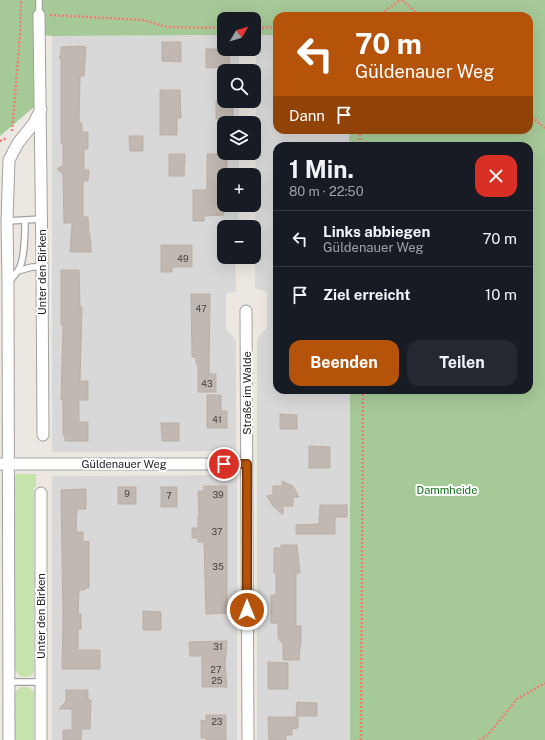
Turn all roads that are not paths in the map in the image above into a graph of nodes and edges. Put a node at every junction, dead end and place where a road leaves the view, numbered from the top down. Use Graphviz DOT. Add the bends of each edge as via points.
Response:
graph roads {
  1 [pos="39,0"];
  2 [pos="39,15"];
  3 [pos="40,109"];
  4 [pos="42,219"];
  5 [pos="7,221"];
  6 [pos="25,221"];
  7 [pos="42,267"];
  8 [pos="18,270"];
  9 [pos="8,282"];
  10 [pos="246,311"];
  11 [pos="43,435"];
  12 [pos="4,464"];
  13 [pos="247,464"];
  14 [pos="41,493"];
  15 [pos="9,682"];
  16 [pos="41,682"];
  17 [pos="9,740"];
  18 [pos="41,740"];
  19 [pos="248,740"];
  1 -- 2 [label="lane"];
  2 -- 3 [label="street, Unter den Birken"];
  3 -- 4 [label="street, Unter den Birken"];
  3 -- 5 [label="street, Unter den Birken" via="34,123 9,160"];
  4 -- 6 [label="lane"];
  4 -- 7 [label="street, Unter den Birken"];
  5 -- 6 [label="lane"];
  5 -- 9 [label="street, Unter den Birken"];
  6 -- 8 [label="lane" via="21,264"];
  7 -- 8 [label="lane"];
  7 -- 11 [label="street, Unter den Birken"];
  8 -- 9 [label="lane"];
  9 -- 12 [label="street, Unter den Birken"];
  10 -- 13 [label="street, Straße im Walde"];
  12 -- 13 [label="street, Güldenauer Weg"];
  12 -- 15 [label="street, Unter den Birken"];
  13 -- 19 [label="street, Straße im Walde"];
  14 -- 16 [label="street, Unter den Birken"];
  15 -- 16 [label="lane"];
  15 -- 17 [label="street, Unter den Birken"];
  16 -- 18 [label="street, Unter den Birken"];
}
